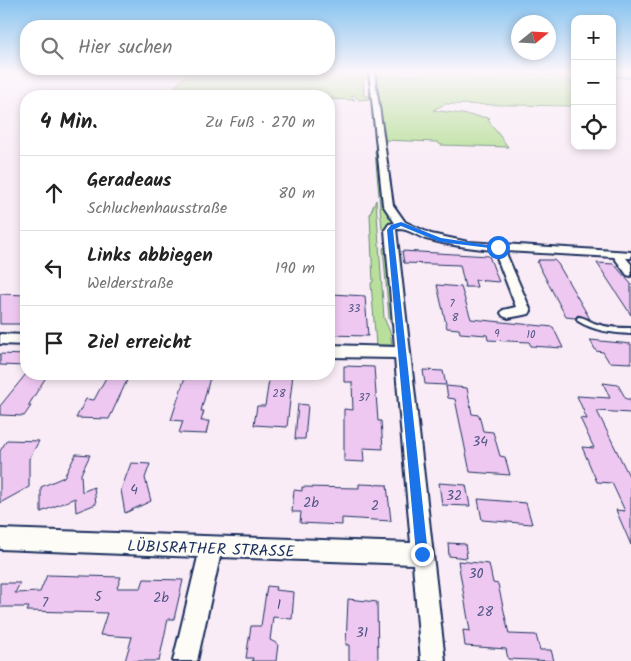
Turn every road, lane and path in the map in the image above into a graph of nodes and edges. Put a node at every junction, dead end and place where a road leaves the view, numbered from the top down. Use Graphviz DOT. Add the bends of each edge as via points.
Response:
graph roads {
  1 [pos="375,102"];
  2 [pos="396,227"];
  3 [pos="498,247"];
  4 [pos="617,254"];
  5 [pos="631,255"];
  6 [pos="631,272"];
  7 [pos="508,313"];
  8 [pos="580,319"];
  9 [pos="631,331"];
  10 [pos="0,339"];
  11 [pos="20,340"];
  12 [pos="335,351"];
  13 [pos="404,353"];
  14 [pos="0,540"];
  15 [pos="211,548"];
  16 [pos="422,554"];
  17 [pos="185,661"];
  18 [pos="434,661"];
  1 -- 2 [label="street" via="388,206"];
  2 -- 3 [label="street" via="440,240"];
  2 -- 13 [label="street"];
  3 -- 4 [label="street"];
  3 -- 7 [label="street" via="524,311"];
  4 -- 5 [label="street"];
  4 -- 6 [label="street"];
  8 -- 9 [label="lane" via="601,329"];
  10 -- 11 [label="street"];
  12 -- 13 [label="street"];
  13 -- 16 [label="street"];
  14 -- 15 [label="street, LÜBISRATHER STRASSE"];
  15 -- 16 [label="street, LÜBISRATHER STRASSE"];
  15 -- 17 [label="street"];
  16 -- 18 [label="street"];
}
